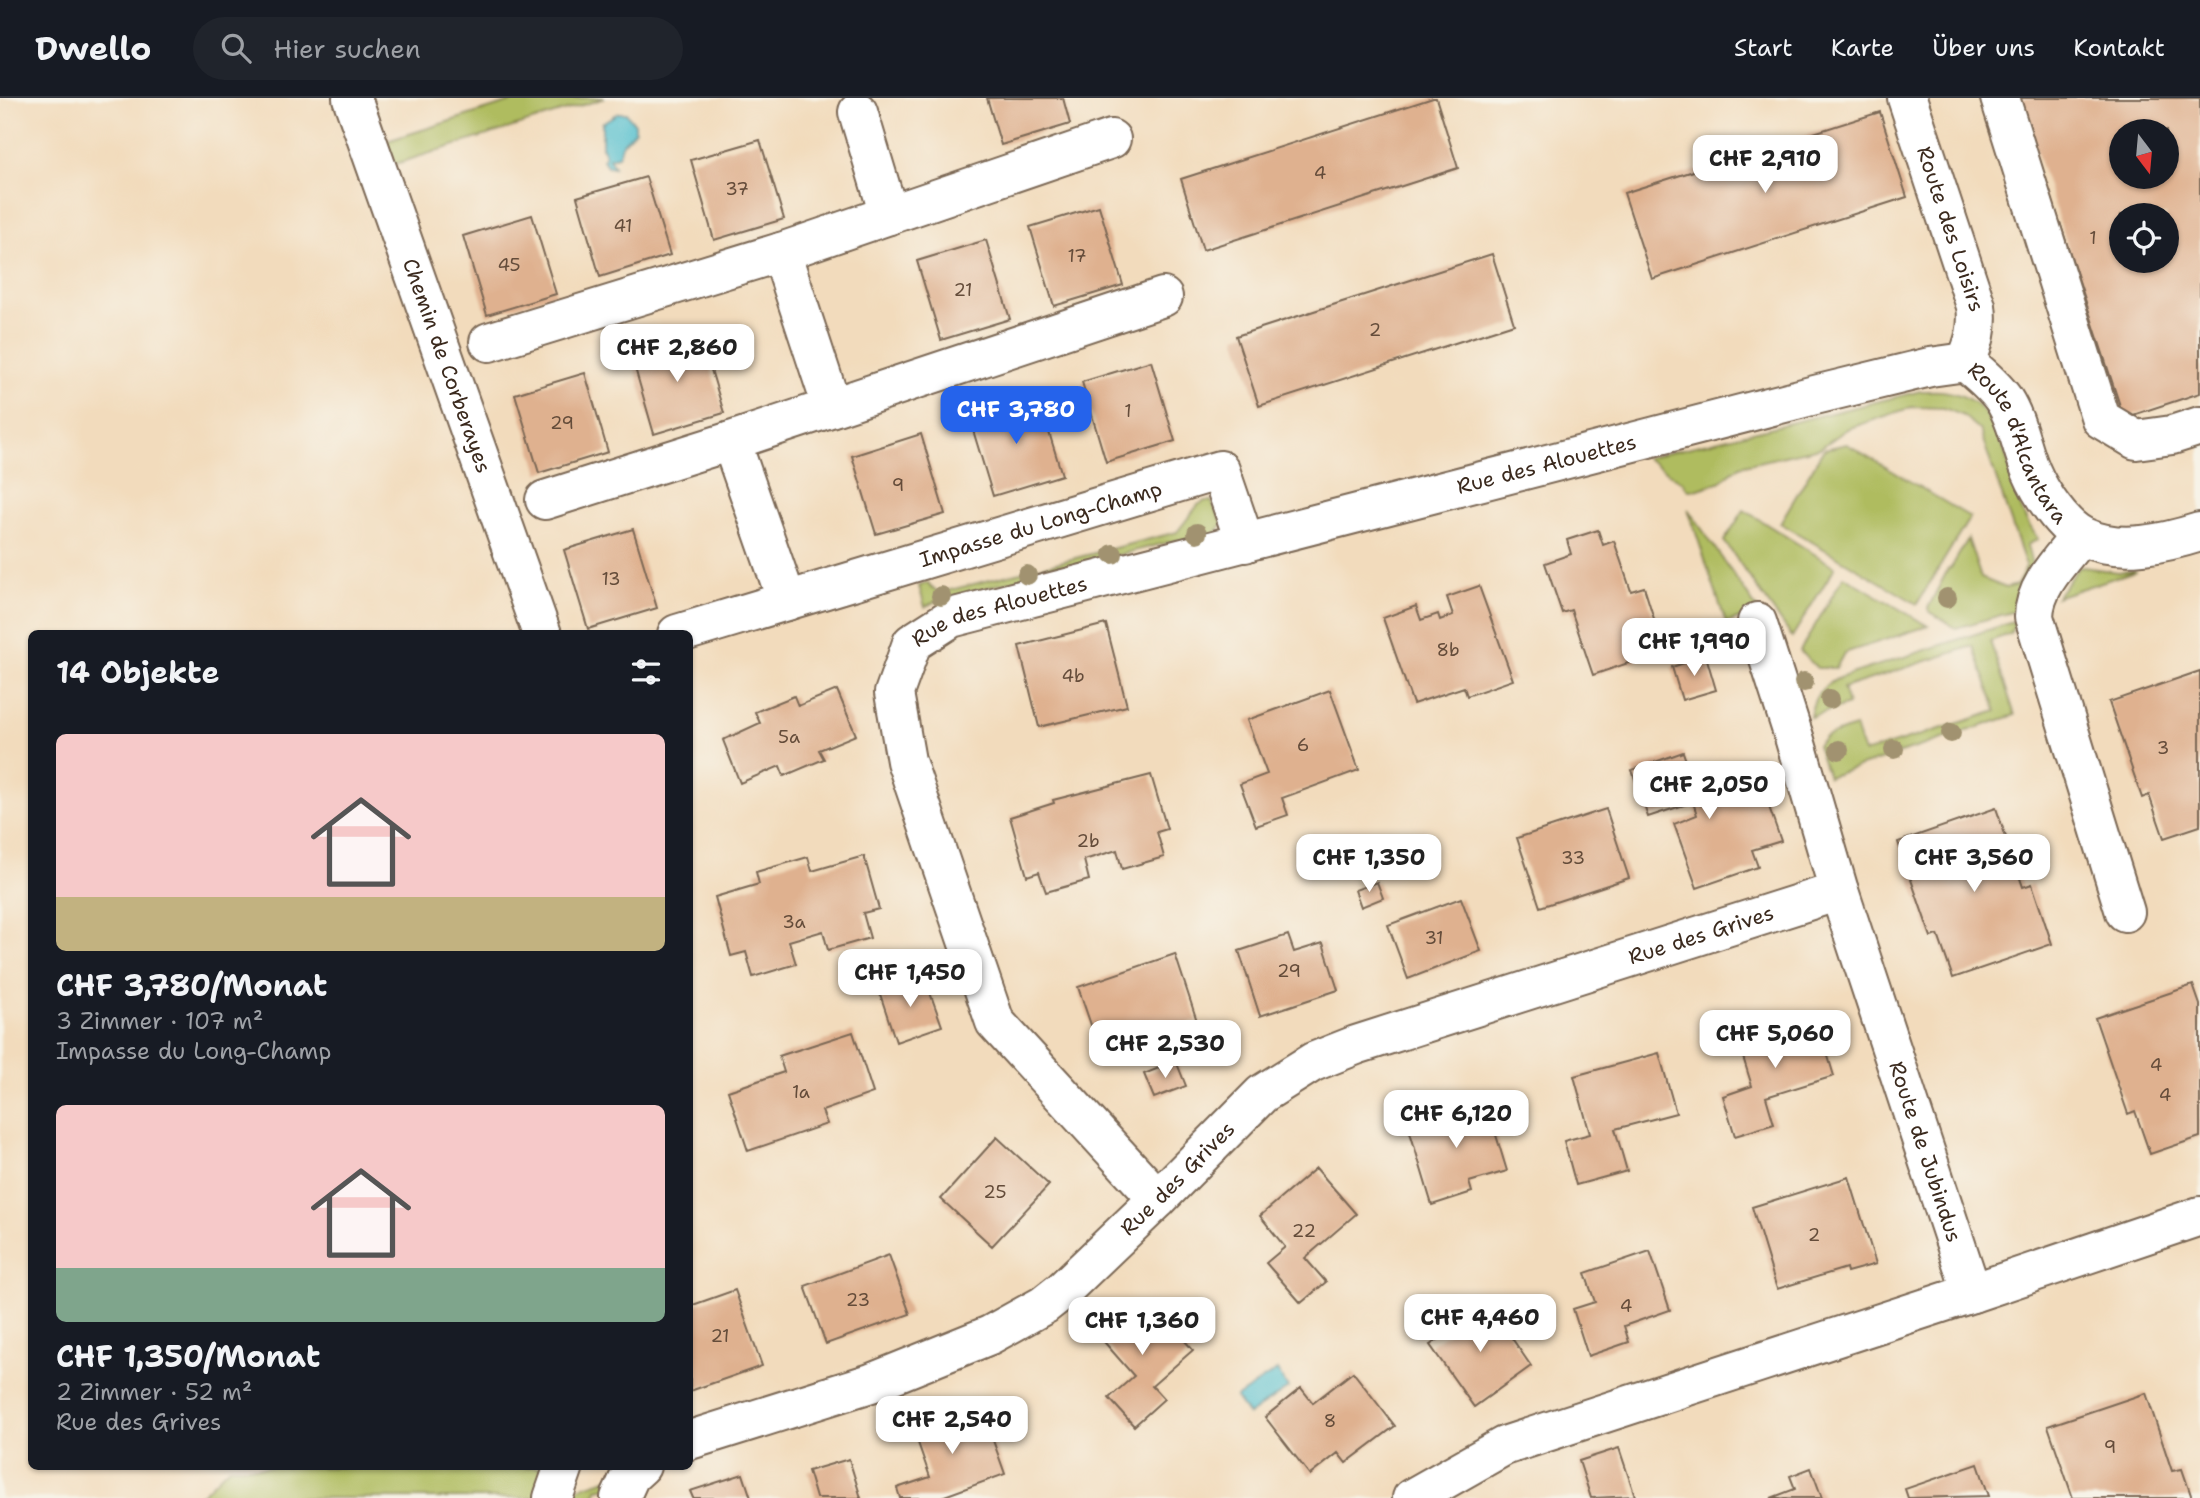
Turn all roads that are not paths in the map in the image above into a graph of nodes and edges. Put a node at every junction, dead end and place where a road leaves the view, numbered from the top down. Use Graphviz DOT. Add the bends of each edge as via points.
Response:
graph roads {
  1 [pos="352,98"];
  2 [pos="1907,98"];
  3 [pos="2000,98"];
  4 [pos="858,112"];
  5 [pos="1111,139"];
  6 [pos="889,215"];
  7 [pos="781,252"];
  8 [pos="1163,297"];
  9 [pos="489,342"];
  10 [pos="1966,362"];
  11 [pos="832,407"];
  12 [pos="2200,426"];
  13 [pos="1667,434"];
  14 [pos="731,441"];
  15 [pos="545,500"];
  16 [pos="2200,532"];
  17 [pos="2080,536"];
  18 [pos="1245,543"];
  19 [pos="787,601"];
  20 [pos="1756,622"];
  21 [pos="541,630"];
  22 [pos="690,630"];
  23 [pos="1839,891"];
  24 [pos="2125,912"];
  25 [pos="1158,1199"];
  26 [pos="2200,1216"];
  27 [pos="1972,1293"];
  28 [pos="693,1439"];
  29 [pos="563,1470"];
  30 [pos="637,1470"];
  31 [pos="553,1498"];
  32 [pos="620,1498"];
  33 [pos="1412,1498"];
  1 -- 21 [label="street, Chemin de Corberayes"];
  2 -- 10 [label="street, Route des Loisirs" via="1976,306 1976,339"];
  3 -- 12 [label="street" via="2101,419 2136,440"];
  4 -- 6 [label="street"];
  5 -- 6 [label="street"];
  6 -- 7 [label="street"];
  7 -- 9 [label="street"];
  7 -- 11 [label="street"];
  8 -- 11 [label="street"];
  10 -- 13 [label="street, Route d'Alcantara" via="1930,367"];
  10 -- 17 [label="street, Route d'Alcantara" via="2005,401 2038,487"];
  11 -- 14 [label="street"];
  13 -- 18 [label="street, Rue des Alouettes"];
  14 -- 15 [label="street"];
  14 -- 19 [label="street"];
  16 -- 17 [label="street, Route d'Alcantara" via="2129,546"];
  17 -- 24 [label="street" via="2045,580 2034,617"];
  18 -- 19 [label="street, Impasse du Long-Champ" via="1220,470"];
  18 -- 25 [label="street, Rue des Alouettes" via="951,618 912,643 894,693 906,761 995,1022"];
  19 -- 22 [label="street, Impasse du Long-Champ"];
  20 -- 23 [label="street, Route de Jubindus"];
  23 -- 25 [label="street, Rue des Grives" via="1313,1062 1262,1094"];
  23 -- 27 [label="street, Route de Jubindus"];
  25 -- 28 [label="street, Rue des Grives" via="1063,1290 990,1335 871,1383"];
  26 -- 27 [label="street"];
  27 -- 33 [label="street" via="1504,1446"];
  29 -- 31 [label="street"];
  30 -- 32 [label="street"];
}
